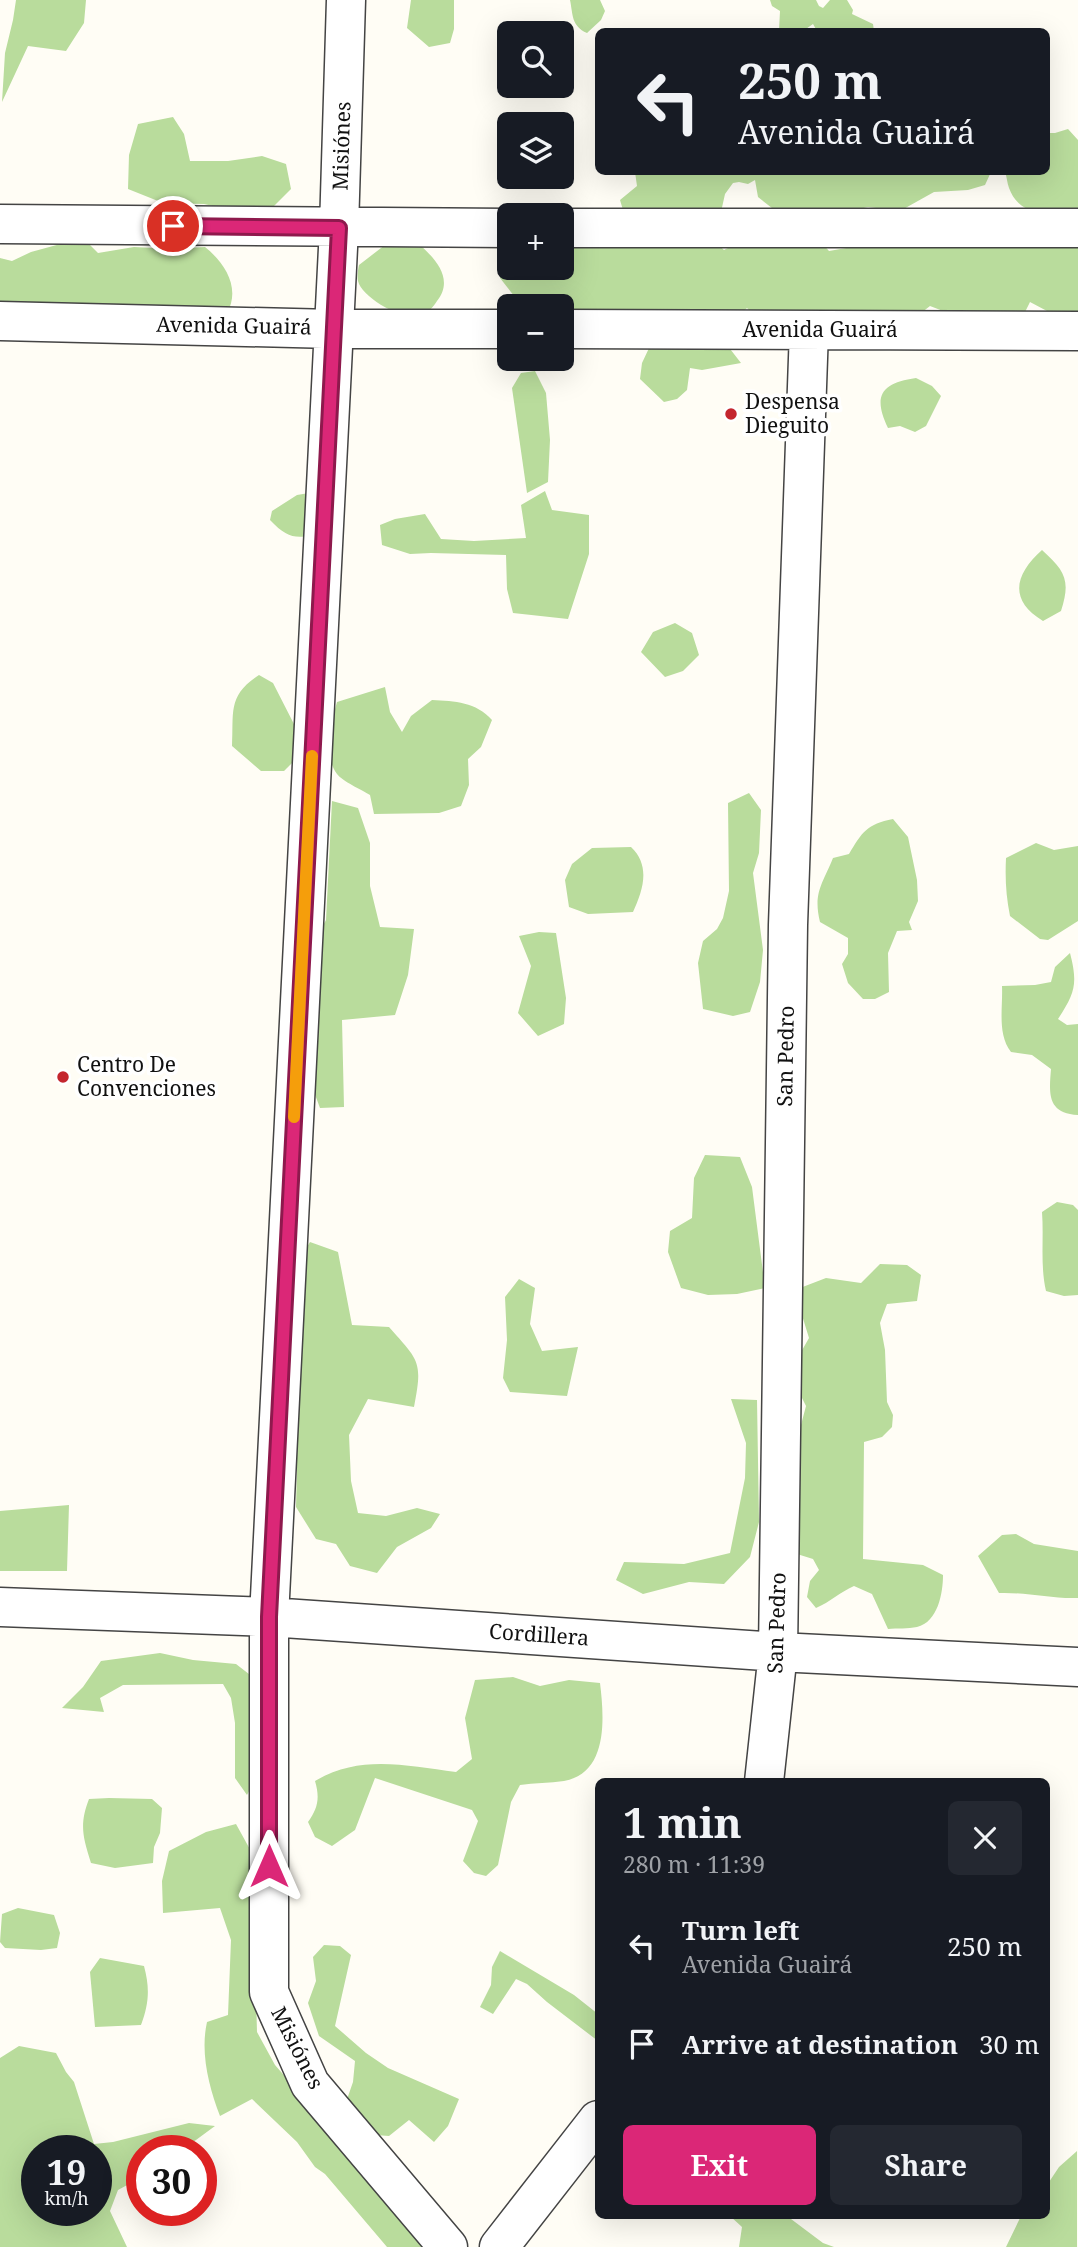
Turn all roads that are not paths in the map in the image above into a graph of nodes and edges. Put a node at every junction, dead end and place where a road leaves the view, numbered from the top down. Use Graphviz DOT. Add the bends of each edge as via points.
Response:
graph roads {
  1 [pos="346,0"];
  2 [pos="0,223"];
  3 [pos="339,228"];
  4 [pos="497,228"];
  5 [pos="574,228"];
  6 [pos="1078,228"];
  7 [pos="0,321"];
  8 [pos="333,329"];
  9 [pos="497,329"];
  10 [pos="574,329"];
  11 [pos="809,330"];
  12 [pos="1078,331"];
  13 [pos="0,1607"];
  14 [pos="269,1617"];
  15 [pos="778,1652"];
  16 [pos="1078,1667"];
  17 [pos="764,1778"];
  18 [pos="595,2124"];
  19 [pos="448,2247"];
  20 [pos="499,2247"];
  1 -- 3 [label="street, Misiónes"];
  2 -- 3 [label="street"];
  3 -- 4 [label="street"];
  3 -- 8 [label="street, Misiónes"];
  5 -- 6 [label="street"];
  7 -- 8 [label="street, Avenida Guairá"];
  8 -- 9 [label="street, Avenida Guairá"];
  8 -- 14 [label="street, Misiónes"];
  10 -- 11 [label="street, Avenida Guairá"];
  11 -- 12 [label="street, Avenida Guairá"];
  11 -- 15 [label="street, San Pedro" via="788,925"];
  13 -- 14 [label="street, Cordillera"];
  14 -- 15 [label="street, Cordillera"];
  14 -- 19 [label="street, Misiónes" via="269,1992 310,2084"];
  15 -- 16 [label="street, Cordillera"];
  15 -- 17 [label="street, San Pedro"];
  18 -- 20 [label="street"];
}
